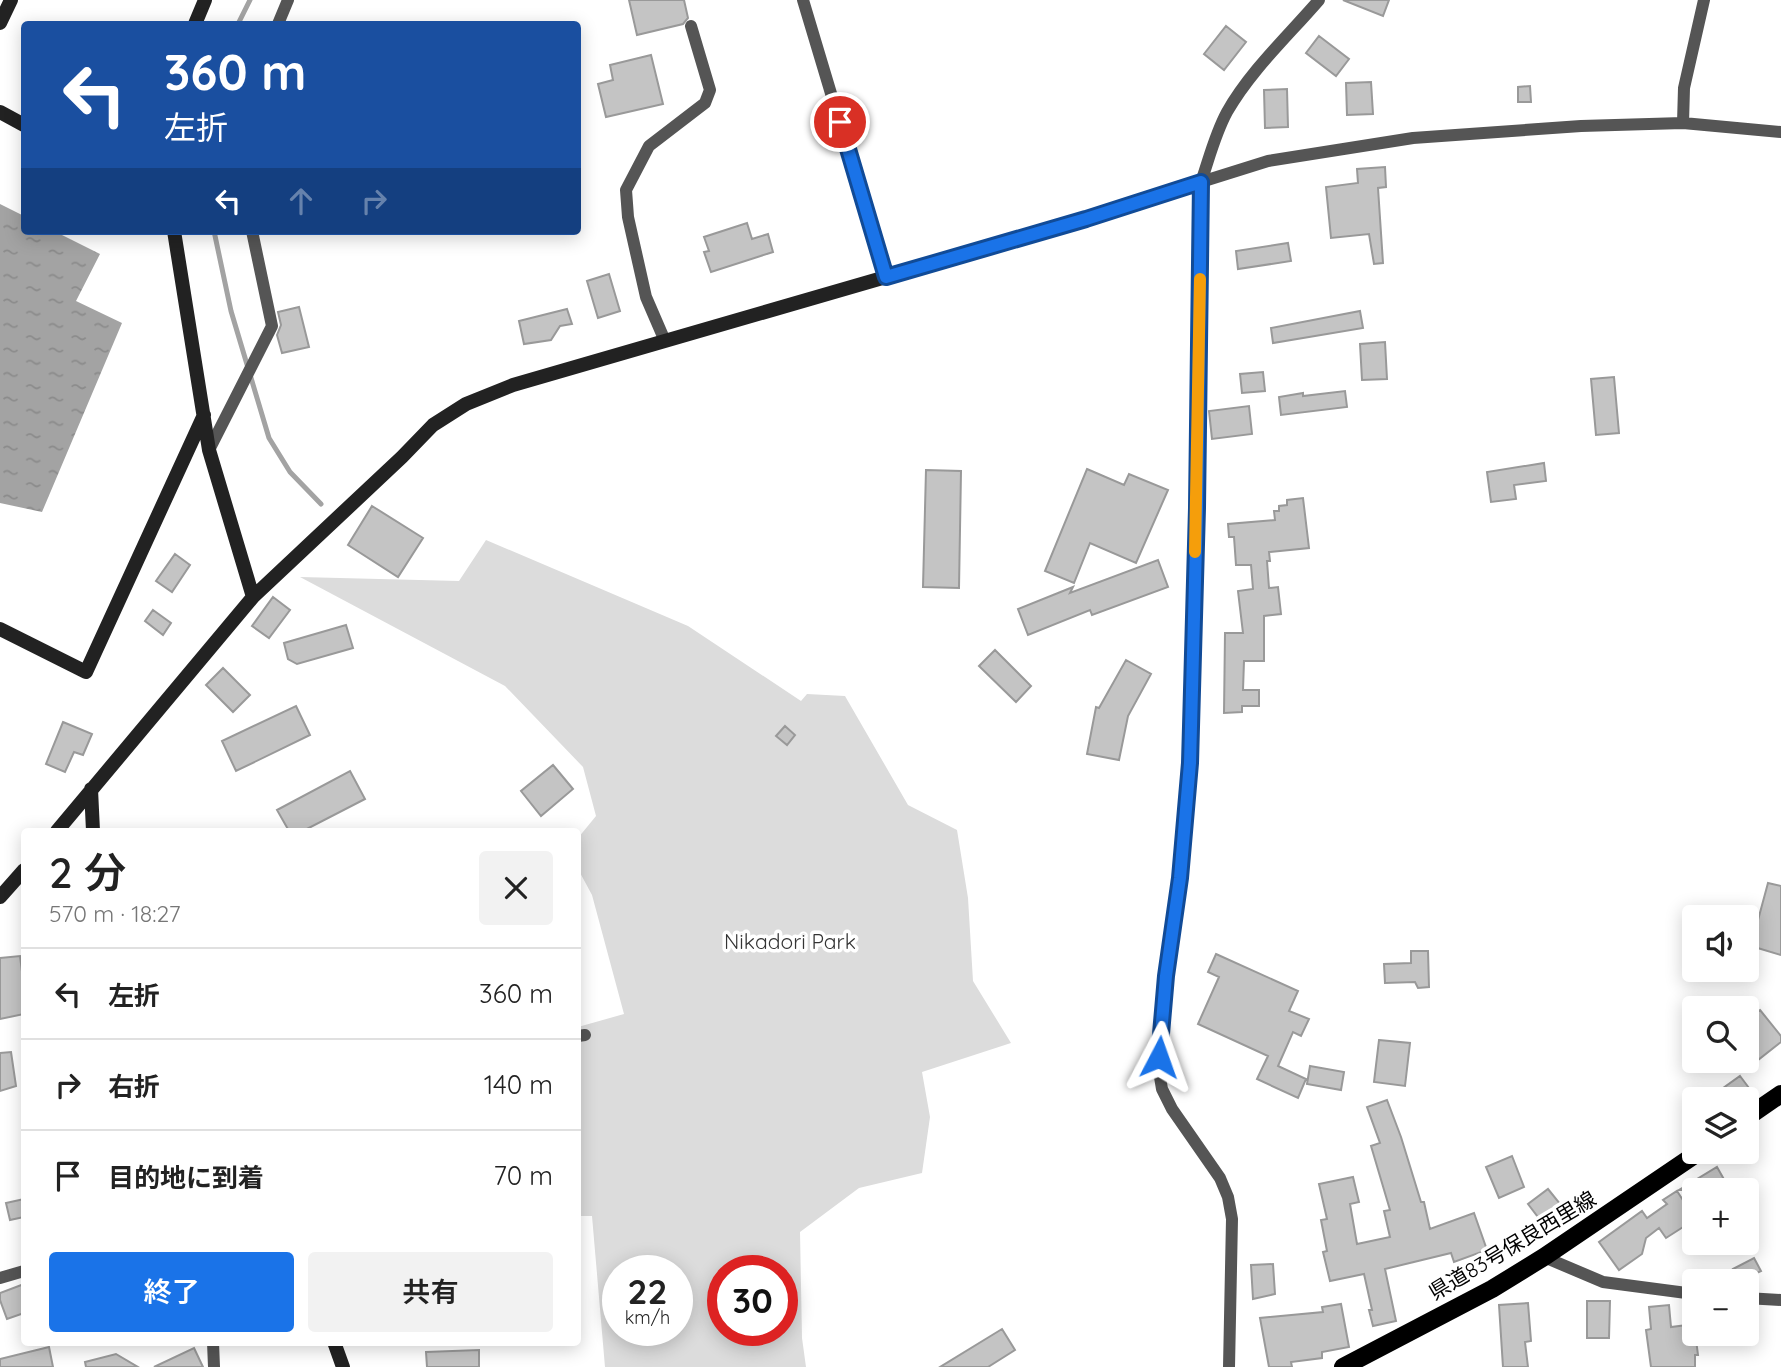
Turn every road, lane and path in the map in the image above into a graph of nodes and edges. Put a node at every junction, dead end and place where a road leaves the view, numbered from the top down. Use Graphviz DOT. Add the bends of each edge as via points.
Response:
graph roads {
  1 [pos="11,0"];
  2 [pos="205,0"];
  3 [pos="803,0"];
  4 [pos="1319,0"];
  5 [pos="1704,0"];
  6 [pos="286,1"];
  7 [pos="196,21"];
  8 [pos="279,21"];
  9 [pos="0,23"];
  10 [pos="691,26"];
  11 [pos="0,112"];
  12 [pos="21,122"];
  13 [pos="1683,122"];
  14 [pos="1781,132"];
  15 [pos="1201,182"];
  16 [pos="175,235"];
  17 [pos="253,235"];
  18 [pos="886,277"];
  19 [pos="665,341"];
  20 [pos="204,415"];
  21 [pos="209,450"];
  22 [pos="253,597"];
  23 [pos="0,629"];
  24 [pos="91,789"];
  25 [pos="59,828"];
  26 [pos="93,828"];
  27 [pos="21,873"];
  28 [pos="0,897"];
  29 [pos="1781,1094"];
  30 [pos="1759,1109"];
  31 [pos="1682,1164"];
  32 [pos="1544,1257"];
  33 [pos="21,1272"];
  34 [pos="0,1278"];
  35 [pos="1682,1292"];
  36 [pos="1759,1299"];
  37 [pos="1781,1300"];
  38 [pos="213,1346"];
  39 [pos="335,1346"];
  40 [pos="214,1367"];
  41 [pos="343,1367"];
  42 [pos="1229,1367"];
  43 [pos="1343,1367"];
  1 -- 9 [label="street"];
  2 -- 7 [label="street"];
  3 -- 18 [label="street"];
  4 -- 15 [label="street" via="1227,112"];
  5 -- 13 [label="street" via="1684,88"];
  6 -- 8 [label="street"];
  10 -- 19 [label="street" via="710,90 705,103 649,146 626,190 646,297"];
  11 -- 12 [label="street"];
  13 -- 14 [label="street"];
  13 -- 15 [label="street" via="1413,138 1268,161"];
  15 -- 18 [label="street"];
  15 -- 42 [label="street" via="1190,763 1159,1071 1172,1110 1220,1178 1228,1197 1232,1219"];
  16 -- 20 [label="street"];
  17 -- 21 [label="street" via="272,326"];
  18 -- 19 [label="street"];
  19 -- 22 [label="street" via="513,385 466,404 433,425"];
  20 -- 21 [label="street"];
  20 -- 23 [label="street" via="86,672"];
  21 -- 22 [label="street"];
  22 -- 24 [label="street"];
  24 -- 25 [label="street"];
  24 -- 26 [label="street"];
  27 -- 28 [label="street"];
  29 -- 30 [label="main road"];
  31 -- 32 [label="main road, 県道83号保良西里線"];
  32 -- 35 [label="street" via="1603,1282"];
  32 -- 43 [label="main road, 県道83号保良西里線"];
  33 -- 34 [label="street"];
  36 -- 37 [label="street"];
  38 -- 40 [label="street"];
  39 -- 41 [label="street"];
}
